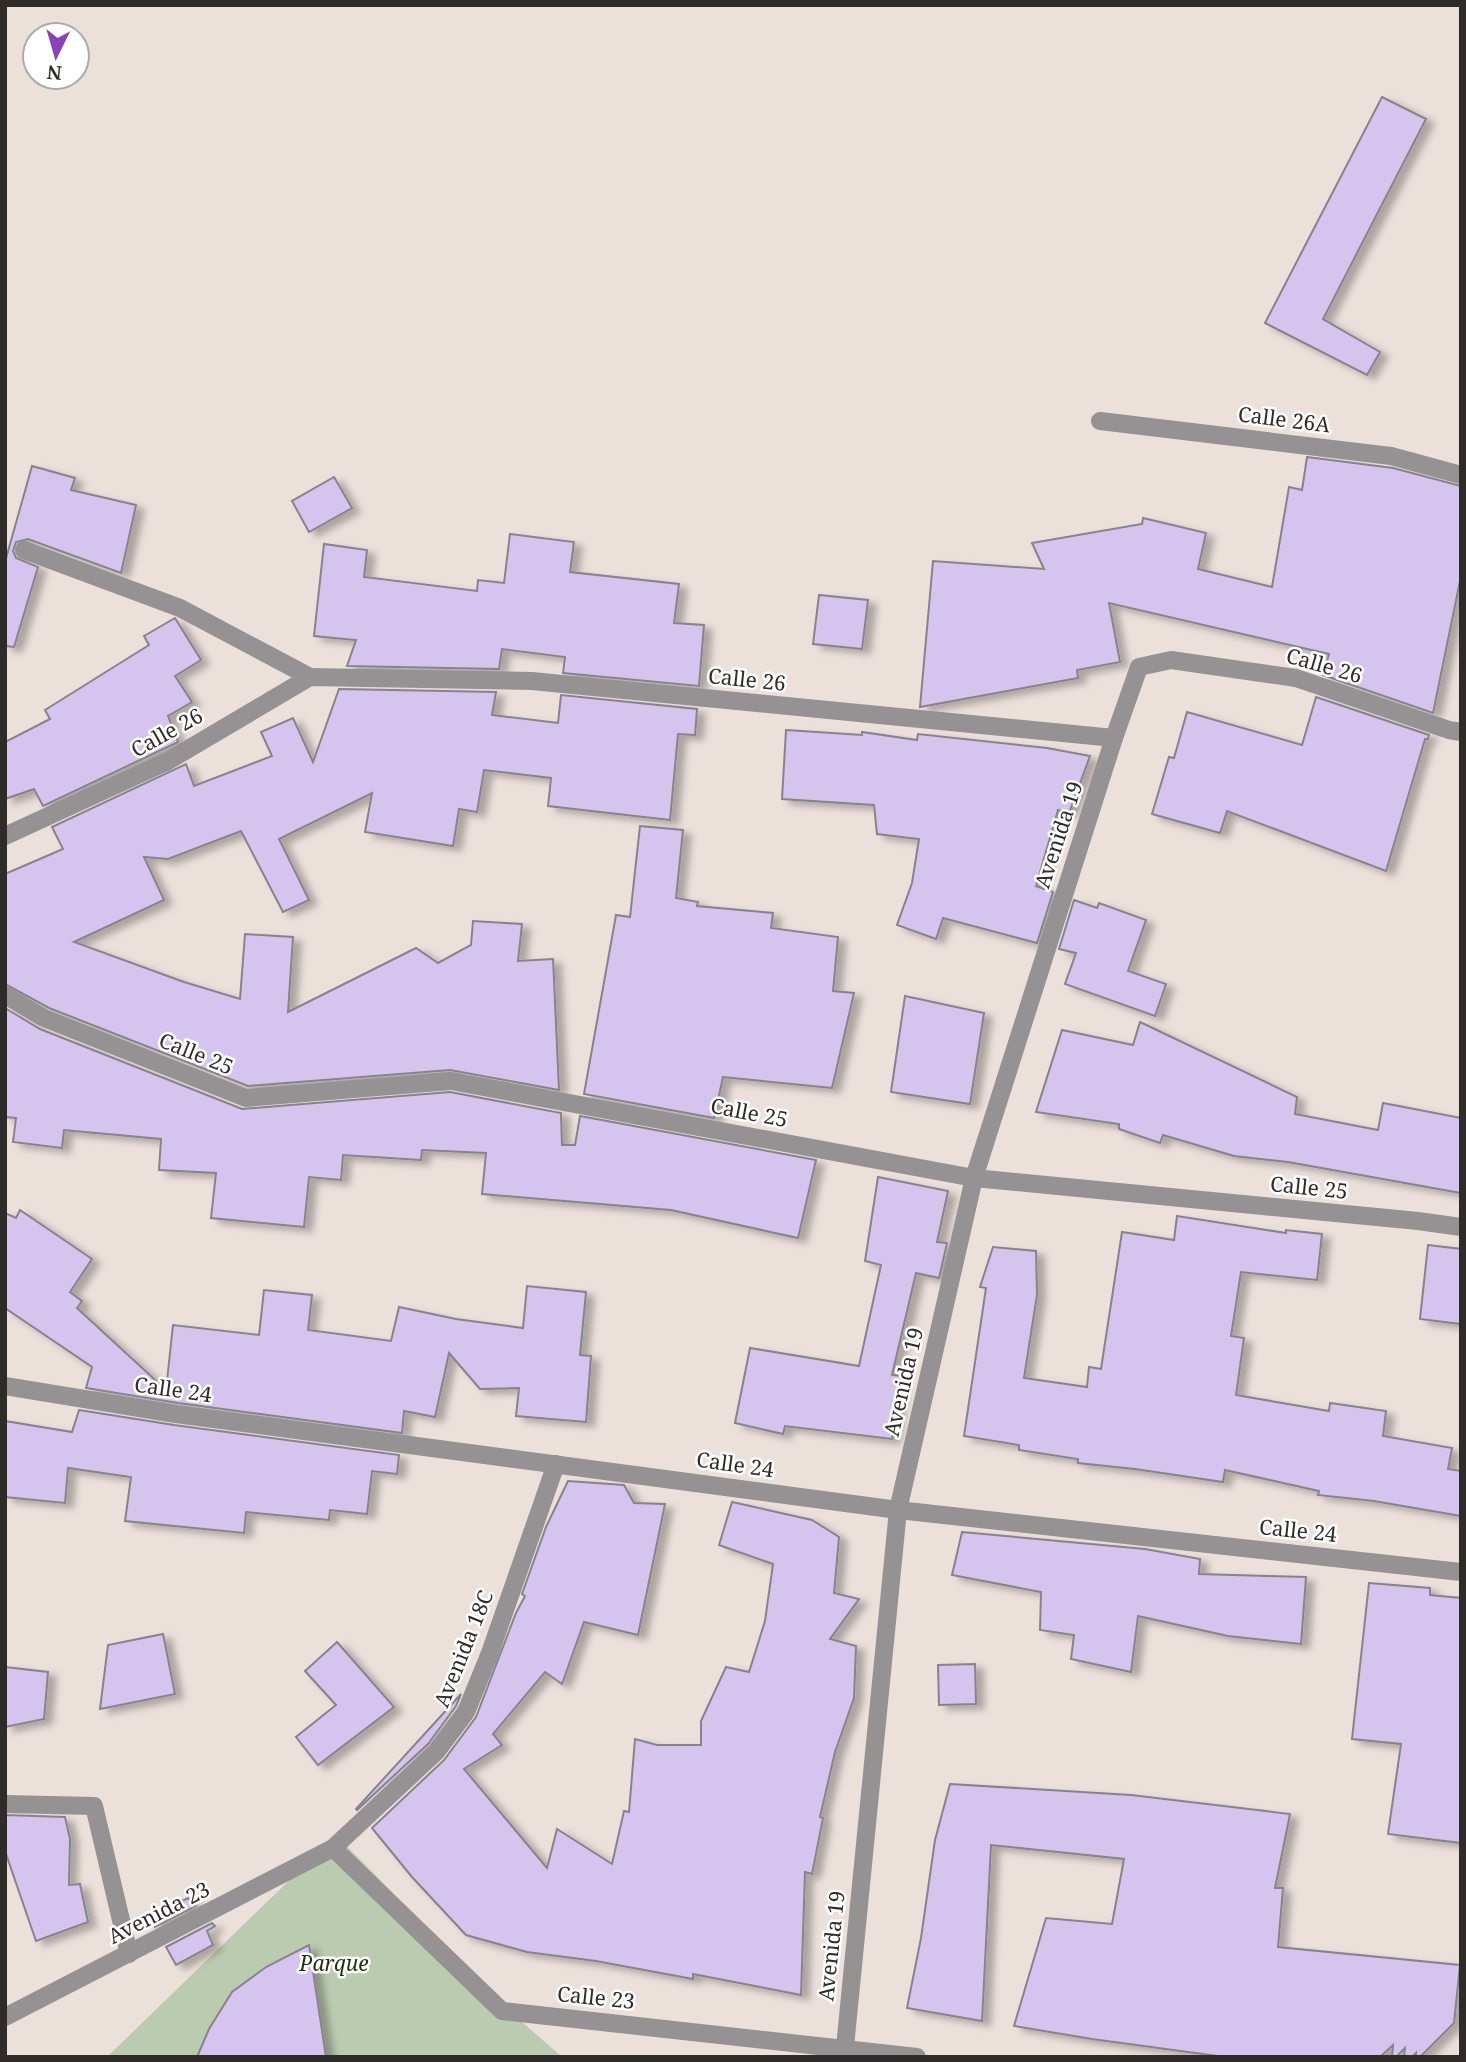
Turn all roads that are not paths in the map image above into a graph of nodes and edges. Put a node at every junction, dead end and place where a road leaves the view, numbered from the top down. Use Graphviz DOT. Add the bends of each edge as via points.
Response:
graph roads {
  1 [pos="1100,421"];
  2 [pos="1461,475"];
  3 [pos="24,550"];
  4 [pos="310,677"];
  5 [pos="1461,732"];
  6 [pos="1114,738"];
  7 [pos="5,836"];
  8 [pos="5,995"];
  9 [pos="974,1178"];
  10 [pos="1461,1227"];
  11 [pos="5,1387"];
  12 [pos="556,1464"];
  13 [pos="898,1510"];
  14 [pos="1461,1572"];
  15 [pos="5,1804"];
  16 [pos="333,1848"];
  17 [pos="129,1954"];
  18 [pos="5,2017"];
  19 [pos="844,2052"];
  20 [pos="917,2057"];
  1 -- 2 [label="street, Calle 26A" via="1391,456"];
  3 -- 4 [label="street" via="180,608"];
  4 -- 6 [label="street, Calle 26" via="532,681"];
  4 -- 7 [label="street, Calle 26" via="168,761"];
  5 -- 6 [label="street, Calle 26" via="1296,678 1171,660 1139,667"];
  6 -- 9 [label="street, Avenida 19"];
  8 -- 9 [label="street, Calle 25" via="44,1018 246,1098 451,1081"];
  9 -- 10 [label="street, Calle 25"];
  9 -- 13 [label="street, Avenida 19"];
  11 -- 12 [label="street, Calle 24"];
  12 -- 13 [label="street, Calle 24"];
  12 -- 16 [label="street, Avenida 18C" via="466,1712 436,1752"];
  13 -- 14 [label="street, Calle 24"];
  13 -- 19 [label="street, Avenida 19"];
  15 -- 17 [label="street" via="94,1806"];
  16 -- 17 [label="street, Avenida 23"];
  16 -- 19 [label="street, Calle 23" via="502,2011"];
  17 -- 18 [label="street, Avenida 23"];
  19 -- 20 [label="street, Calle 23"];
}
